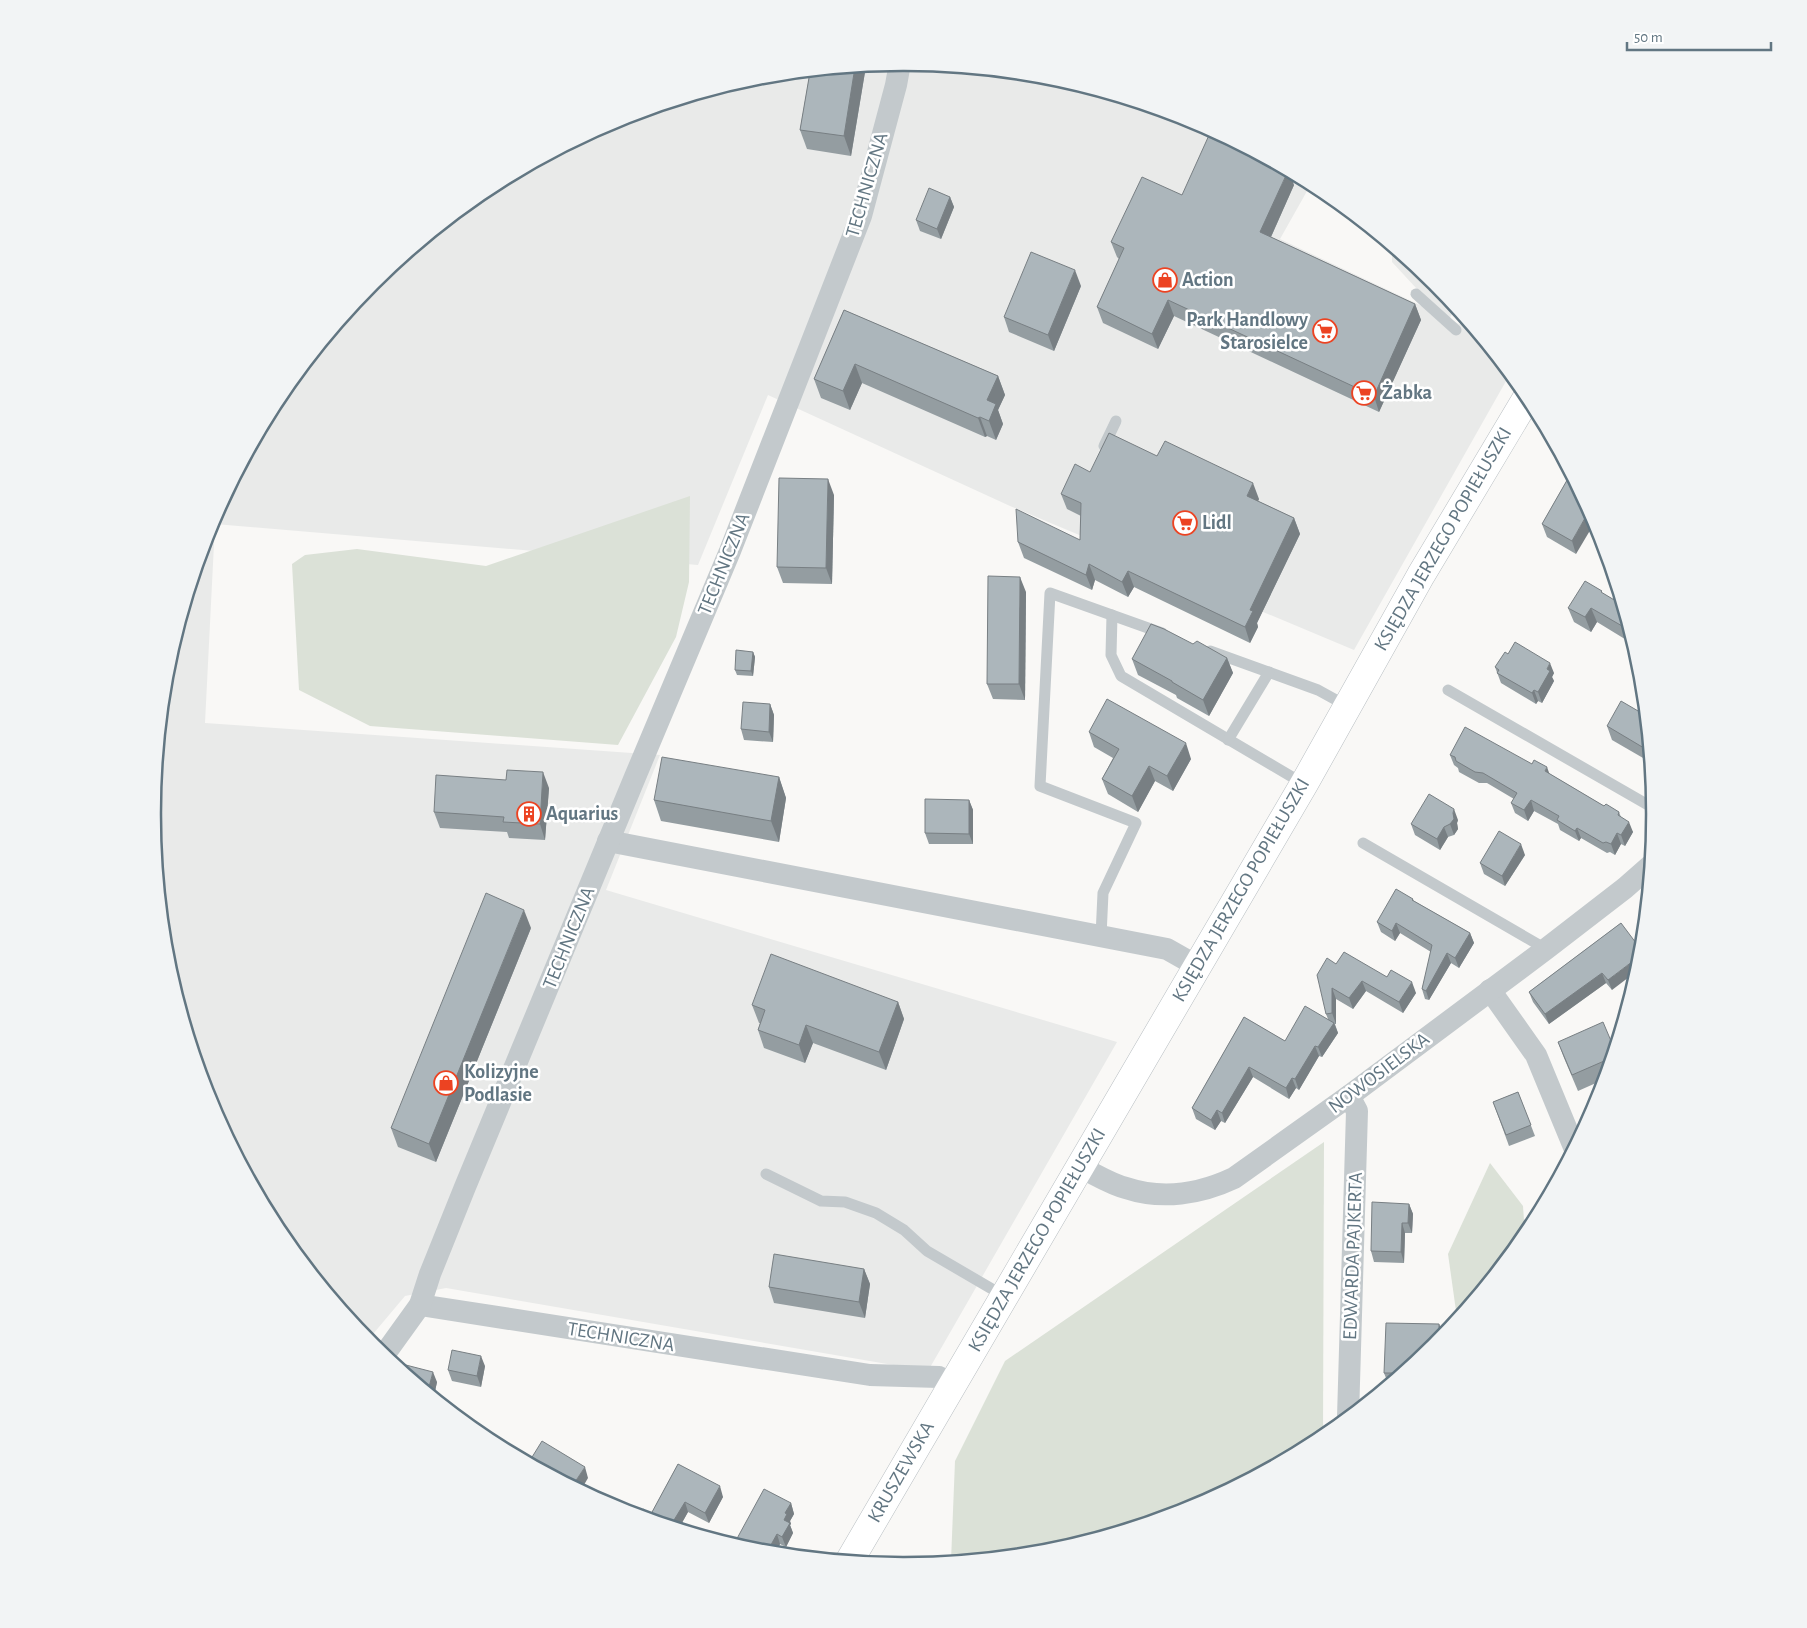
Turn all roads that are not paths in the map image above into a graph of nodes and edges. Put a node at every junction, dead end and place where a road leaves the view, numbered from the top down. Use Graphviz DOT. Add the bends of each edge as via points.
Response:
graph roads {
  1 [pos="899,71"];
  2 [pos="1416,294"];
  3 [pos="1456,330"];
  4 [pos="1523,404"];
  5 [pos="1116,421"];
  6 [pos="1100,455"];
  7 [pos="1112,615"];
  8 [pos="1176,639"];
  9 [pos="1195,645"];
  10 [pos="1269,672"];
  11 [pos="1448,690"];
  12 [pos="1347,706"];
  13 [pos="1228,740"];
  14 [pos="1304,784"];
  15 [pos="1646,804"];
  16 [pos="608,841"];
  17 [pos="1363,843"];
  18 [pos="1644,871"];
  19 [pos="1101,936"];
  20 [pos="1546,949"];
  21 [pos="1198,966"];
  22 [pos="1490,990"];
  23 [pos="1349,1096"];
  24 [pos="1571,1140"];
  25 [pos="1080,1167"];
  26 [pos="766,1174"];
  27 [pos="1004,1296"];
  28 [pos="420,1305"];
  29 [pos="389,1349"];
  30 [pos="953,1384"];
  31 [pos="1348,1409"];
  32 [pos="853,1555"];
  1 -- 16 [label="street, TECHNICZNA" via="861,216 730,551"];
  2 -- 3 [label="lane"];
  4 -- 12 [label="street, KSIĘDZA JERZEGO POPIEŁUSZKI"];
  5 -- 6 [label="lane"];
  7 -- 8 [label="lane"];
  7 -- 13 [label="lane" via="1111,655 1121,676"];
  7 -- 19 [label="lane" via="1050,593 1040,786 1136,824 1103,893"];
  9 -- 10 [label="lane"];
  10 -- 12 [label="lane" via="1318,690"];
  10 -- 13 [label="lane"];
  11 -- 15 [label="lane"];
  12 -- 14 [label="street, KSIĘDZA JERZEGO POPIEŁUSZKI"];
  13 -- 14 [label="lane"];
  14 -- 21 [label="street, KSIĘDZA JERZEGO POPIEŁUSZKI"];
  16 -- 19 [label="street"];
  16 -- 28 [label="street, TECHNICZNA" via="458,1204"];
  17 -- 20 [label="lane"];
  18 -- 20 [label="street, NOWOSIELSKA"];
  19 -- 21 [label="street" via="1167,949"];
  20 -- 22 [label="street, NOWOSIELSKA"];
  21 -- 25 [label="street, KSIĘDZA JERZEGO POPIEŁUSZKI"];
  22 -- 23 [label="street, NOWOSIELSKA"];
  22 -- 24 [label="street" via="1536,1055"];
  23 -- 25 [label="street, NOWOSIELSKA" via="1249,1169 1208,1189 1178,1194 1138,1192"];
  23 -- 31 [label="street, EDWARDA PAJKERTA" via="1357,1111"];
  25 -- 27 [label="street, KSIĘDZA JERZEGO POPIEŁUSZKI"];
  26 -- 27 [label="lane" via="821,1200 845,1202 876,1213 904,1230 927,1252"];
  27 -- 30 [label="street, KSIĘDZA JERZEGO POPIEŁUSZKI"];
  28 -- 29 [label="street"];
  28 -- 30 [label="street, TECHNICZNA" via="870,1375 939,1377"];
  30 -- 32 [label="street, KRUSZEWSKA"];
}
